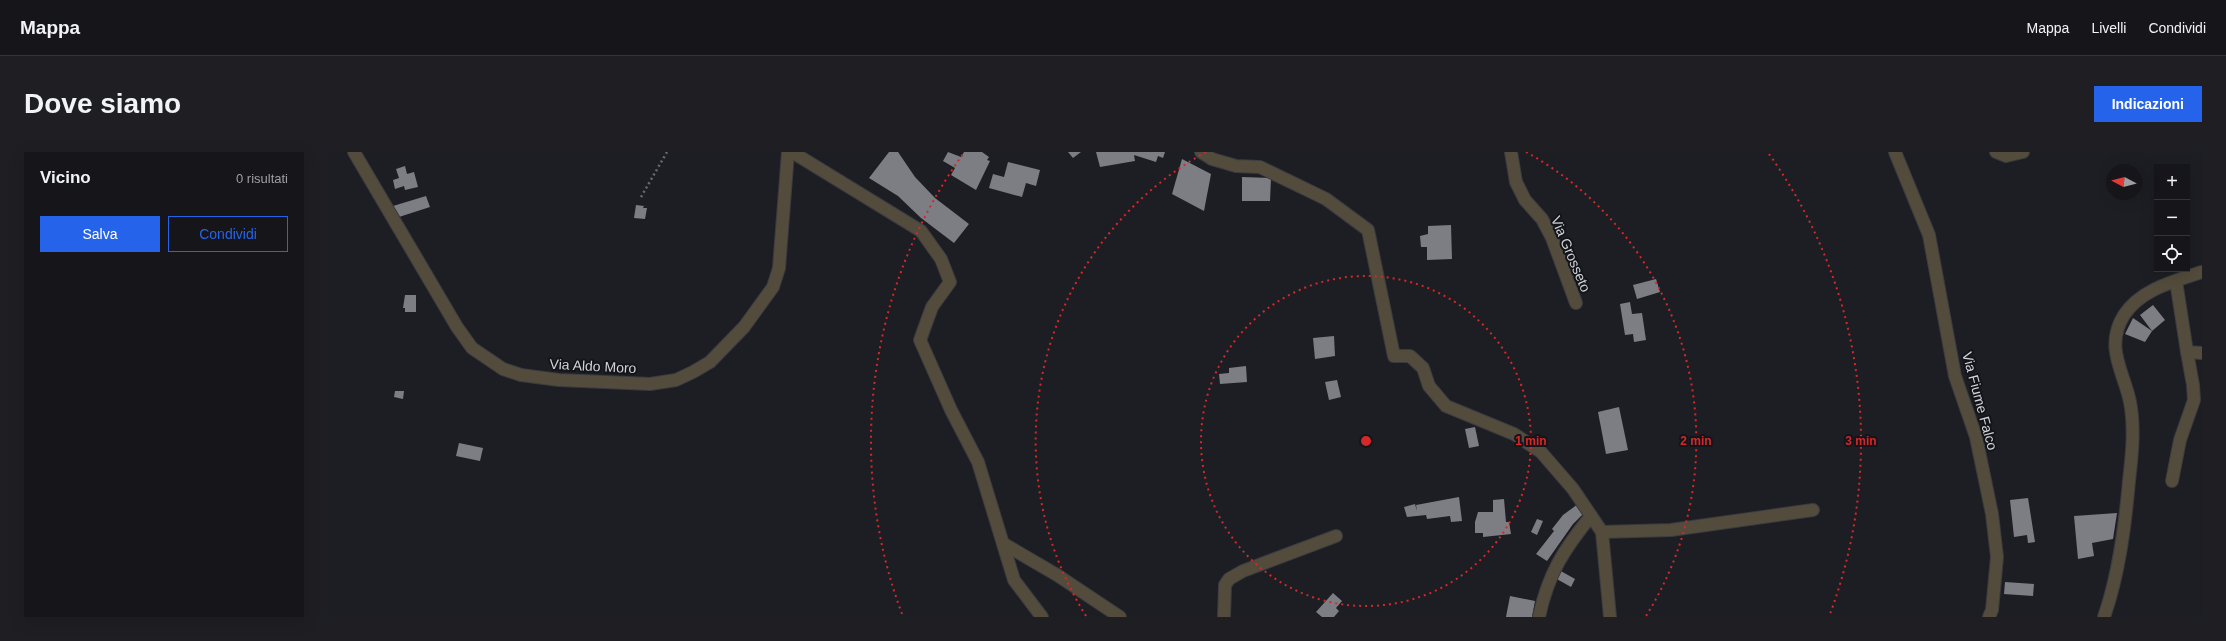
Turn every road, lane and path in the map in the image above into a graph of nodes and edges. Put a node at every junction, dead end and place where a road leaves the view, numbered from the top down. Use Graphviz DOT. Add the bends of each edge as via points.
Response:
graph roads {
  1 [pos="354,152"];
  2 [pos="667,152"];
  3 [pos="788,152"];
  4 [pos="792,152"];
  5 [pos="1201,152"];
  6 [pos="1511,152"];
  7 [pos="1895,152"];
  8 [pos="1996,152"];
  9 [pos="2023,152"];
  10 [pos="641,197"];
  11 [pos="2202,272"];
  12 [pos="2176,281"];
  13 [pos="1576,303"];
  14 [pos="2187,352"];
  15 [pos="2202,353"];
  16 [pos="2172,481"];
  17 [pos="1813,510"];
  18 [pos="1591,516"];
  19 [pos="1602,532"];
  20 [pos="1336,536"];
  21 [pos="1004,544"];
  22 [pos="1042,617"];
  23 [pos="1120,617"];
  24 [pos="1224,617"];
  25 [pos="1539,617"];
  26 [pos="1610,617"];
  27 [pos="1989,617"];
  28 [pos="2104,617"];
  1 -- 3 [label="street, Via Aldo Moro" via="457,327 472,348 503,369 521,375 559,380 650,384 676,380 710,362 744,327 773,287 779,268"];
  2 -- 10 [label="path"];
  4 -- 21 [label="street" via="921,231 941,259 950,282 932,307 920,340 950,410 978,462"];
  5 -- 18 [label="street" via="1212,159 1236,166 1260,168 1326,199 1368,230 1394,356 1410,356 1423,368 1429,386 1446,406 1514,434 1541,452 1573,488"];
  6 -- 13 [label="street, Via Grosseto" via="1516,182 1525,200 1542,219 1552,238"];
  7 -- 27 [label="street, Via Fiume Falco" via="1929,235 1955,376 1976,437 1992,514 1997,557 1992,610"];
  8 -- 9 [label="street" via="2006,156"];
  11 -- 12 [label="street"];
  12 -- 14 [label="street"];
  12 -- 28 [label="street" via="2160,286 2139,300 2124,315 2116,335 2115,353 2130,402 2133,441 2126,513 2113,592"];
  14 -- 15 [label="street"];
  14 -- 16 [label="street" via="2194,400 2180,440"];
  17 -- 19 [label="street" via="1670,530"];
  18 -- 19 [label="street"];
  18 -- 25 [label="street" via="1567,546 1554,570"];
  19 -- 26 [label="street"];
  20 -- 24 [label="street" via="1229,579 1225,585"];
  21 -- 22 [label="street" via="1014,580"];
  21 -- 23 [label="street"];
}
